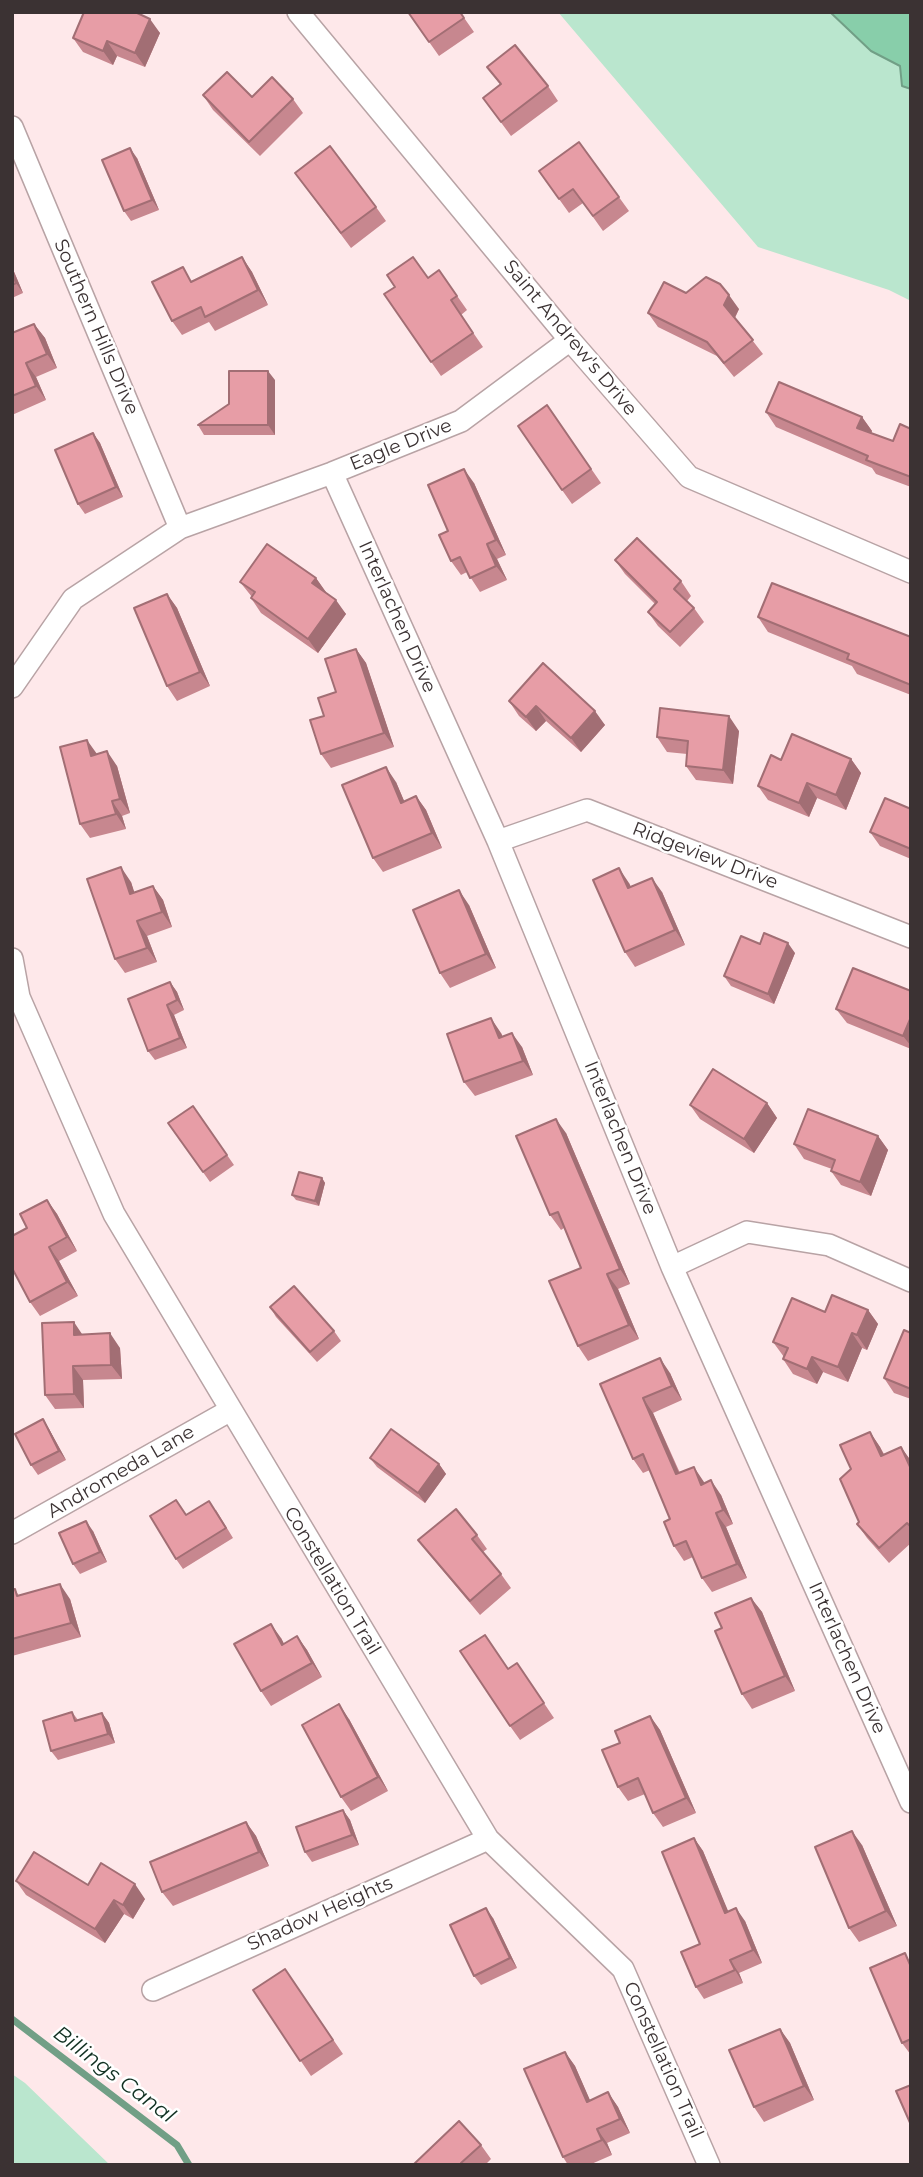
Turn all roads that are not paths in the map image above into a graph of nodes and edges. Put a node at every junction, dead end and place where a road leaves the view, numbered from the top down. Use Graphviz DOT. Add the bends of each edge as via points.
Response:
graph roads {
  1 [pos="298,12"];
  2 [pos="12,127"];
  3 [pos="570,340"];
  4 [pos="332,473"];
  5 [pos="180,528"];
  6 [pos="911,572"];
  7 [pos="12,687"];
  8 [pos="498,841"];
  9 [pos="911,937"];
  10 [pos="12,959"];
  11 [pos="673,1267"];
  12 [pos="911,1281"];
  13 [pos="229,1411"];
  14 [pos="12,1533"];
  15 [pos="911,1802"];
  16 [pos="488,1839"];
  17 [pos="153,1990"];
  18 [pos="709,2165"];
  1 -- 3 [label="street, Saint Andrew's Drive"];
  2 -- 5 [label="street, Southern Hills Drive"];
  3 -- 4 [label="street, Eagle Drive" via="461,421"];
  3 -- 6 [label="street, Saint Andrew's Drive" via="689,477"];
  4 -- 5 [label="street"];
  4 -- 8 [label="street, Interlachen Drive"];
  5 -- 7 [label="street" via="73,599"];
  8 -- 9 [label="street, Ridgeview Drive" via="587,810"];
  8 -- 11 [label="street, Interlachen Drive"];
  10 -- 13 [label="street, Constellation Trail" via="19,997 114,1214"];
  11 -- 12 [label="street" via="747,1232 829,1245"];
  11 -- 15 [label="street, Interlachen Drive"];
  13 -- 14 [label="street, Andromeda Lane"];
  13 -- 16 [label="street, Constellation Trail"];
  16 -- 17 [label="street, Shadow Heights"];
  16 -- 18 [label="street, Constellation Trail" via="623,1969"];
}
